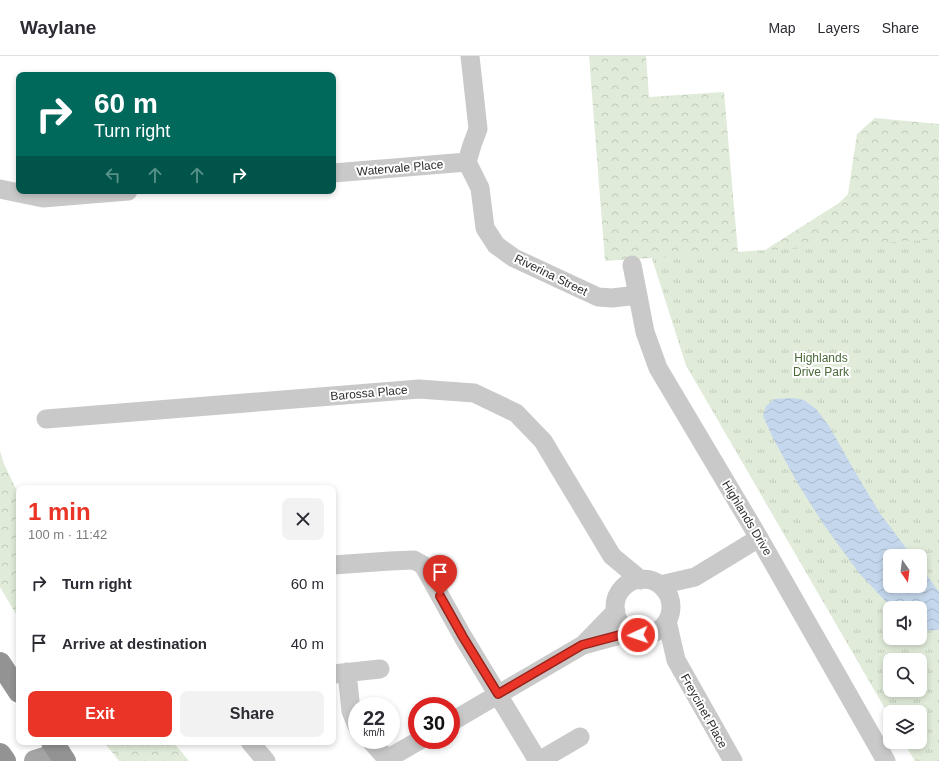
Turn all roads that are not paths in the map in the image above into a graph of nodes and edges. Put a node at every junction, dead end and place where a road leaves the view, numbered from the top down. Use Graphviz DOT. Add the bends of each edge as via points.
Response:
graph roads {
  1 [pos="470,56"];
  2 [pos="467,162"];
  3 [pos="336,173"];
  4 [pos="0,189"];
  5 [pos="16,192"];
  6 [pos="24,194"];
  7 [pos="92,194"];
  8 [pos="632,265"];
  9 [pos="638,295"];
  10 [pos="46,419"];
  11 [pos="759,538"];
  12 [pos="612,556"];
  13 [pos="336,565"];
  14 [pos="694,577"];
  15 [pos="641,580"];
  16 [pos="660,585"];
  17 [pos="617,603"];
  18 [pos="669,614"];
  19 [pos="638,634"];
  20 [pos="582,645"];
  21 [pos="676,660"];
  22 [pos="0,663"];
  23 [pos="380,669"];
  24 [pos="340,673"];
  25 [pos="16,687"];
  26 [pos="498,694"];
  27 [pos="348,701"];
  28 [pos="460,717"];
  29 [pos="580,737"];
  30 [pos="253,745"];
  31 [pos="408,747"];
  32 [pos="378,749"];
  33 [pos="59,752"];
  34 [pos="0,754"];
  35 [pos="5,761"];
  36 [pos="35,761"];
  37 [pos="266,761"];
  38 [pos="539,761"];
  39 [pos="733,761"];
  40 [pos="886,761"];
  1 -- 2 [label="street" via="478,129"];
  2 -- 3 [label="street, Watervale Place"];
  2 -- 9 [label="street, Riverina Street" via="480,188 484,228 496,245 514,258 598,297"];
  4 -- 5 [label="street"];
  6 -- 7 [label="street" via="43,198"];
  8 -- 9 [label="street, Highlands Drive"];
  9 -- 11 [label="street, Highlands Drive" via="645,332 658,368"];
  10 -- 12 [label="street, Barossa Place" via="419,389 474,393 516,413 543,441"];
  11 -- 14 [label="street"];
  11 -- 40 [label="street, Highlands Drive"];
  12 -- 15 [label="street, Barossa Place"];
  12 -- 17 [label="street, Barossa Place"];
  13 -- 26 [label="street" via="414,560 423,565"];
  14 -- 16 [label="street"];
  14 -- 18 [label="street"];
  15 -- 16 [label="street"];
  15 -- 17 [label="street" via="624,587"];
  16 -- 18 [label="street" via="670,598"];
  17 -- 19 [label="street" via="618,620 624,627"];
  17 -- 20 [label="street"];
  18 -- 19 [label="street" via="662,628 654,633"];
  18 -- 21 [label="street, Freycinet Place"];
  19 -- 20 [label="street"];
  19 -- 21 [label="street, Freycinet Place"];
  20 -- 26 [label="street"];
  21 -- 39 [label="street, Freycinet Place"];
  22 -- 25 [label="highway"];
  23 -- 24 [label="street"];
  24 -- 27 [label="street"];
  26 -- 28 [label="street"];
  26 -- 38 [label="street"];
  29 -- 38 [label="street"];
  30 -- 37 [label="street"];
  31 -- 32 [label="street" via="387,759"];
  33 -- 36 [label="main road"];
  34 -- 35 [label="highway"];
}
